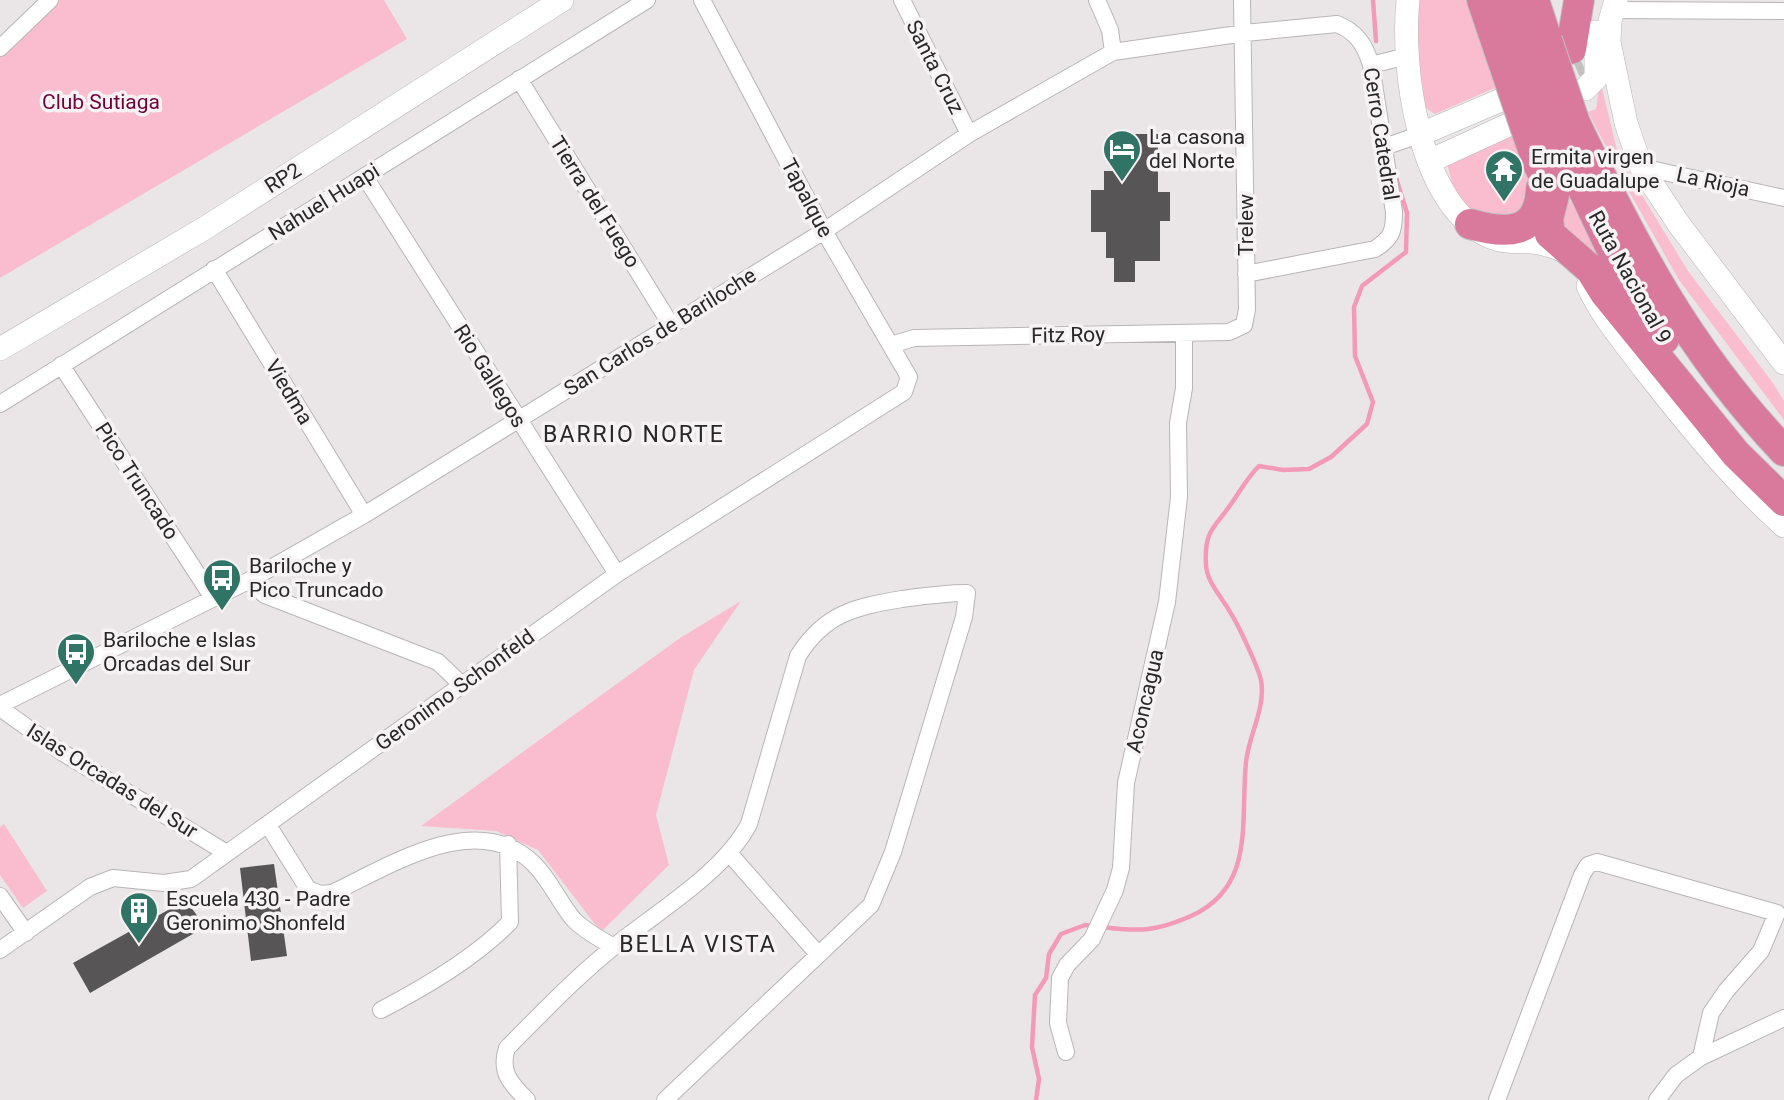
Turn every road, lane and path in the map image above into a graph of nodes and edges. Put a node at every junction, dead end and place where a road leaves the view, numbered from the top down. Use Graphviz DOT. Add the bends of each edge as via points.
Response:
graph roads {
  1 [pos="50,0"];
  2 [pos="562,0"];
  3 [pos="647,0"];
  4 [pos="702,0"];
  5 [pos="902,0"];
  6 [pos="1097,0"];
  7 [pos="1242,0"];
  8 [pos="1408,0"];
  9 [pos="1482,0"];
  10 [pos="1509,0"];
  11 [pos="1534,0"];
  12 [pos="1579,0"];
  13 [pos="1614,5"];
  14 [pos="1784,11"];
  15 [pos="1337,24"];
  16 [pos="1245,33"];
  17 [pos="0,48"];
  18 [pos="1554,51"];
  19 [pos="1113,52"];
  20 [pos="1407,56"];
  21 [pos="1371,65"];
  22 [pos="519,79"];
  23 [pos="1508,97"];
  24 [pos="1557,117"];
  25 [pos="969,134"];
  26 [pos="1419,135"];
  27 [pos="1384,147"];
  28 [pos="1430,161"];
  29 [pos="1538,164"];
  30 [pos="1641,167"];
  31 [pos="365,177"];
  32 [pos="1784,198"];
  33 [pos="1470,224"];
  34 [pos="824,231"];
  35 [pos="1573,254"];
  36 [pos="214,269"];
  37 [pos="1246,274"];
  38 [pos="671,325"];
  39 [pos="1244,325"];
  40 [pos="1184,333"];
  41 [pos="891,345"];
  42 [pos="0,349"];
  43 [pos="1784,363"];
  44 [pos="61,365"];
  45 [pos="904,393"];
  46 [pos="0,404"];
  47 [pos="519,420"];
  48 [pos="1784,451"];
  49 [pos="1784,486"];
  50 [pos="1784,501"];
  51 [pos="364,515"];
  52 [pos="1784,526"];
  53 [pos="617,574"];
  54 [pos="248,581"];
  55 [pos="213,598"];
  56 [pos="462,685"];
  57 [pos="0,707"];
  58 [pos="268,825"];
  59 [pos="508,844"];
  60 [pos="225,852"];
  61 [pos="729,853"];
  62 [pos="0,896"];
  63 [pos="26,933"];
  64 [pos="614,947"];
  65 [pos="0,950"];
  66 [pos="817,953"];
  67 [pos="381,1010"];
  68 [pos="1784,1018"];
  69 [pos="1066,1052"];
  70 [pos="1701,1057"];
  71 [pos="527,1100"];
  72 [pos="665,1100"];
  73 [pos="1497,1100"];
  74 [pos="1657,1100"];
  1 -- 17 [label="street"];
  2 -- 42 [label="street, RP2 / RP2" via="205,228"];
  3 -- 22 [label="street, Nahuel Huapi"];
  4 -- 34 [label="street, Tapalque"];
  5 -- 25 [label="street, Santa Cruz"];
  6 -- 19 [label="street" via="1110,30"];
  7 -- 16 [label="street, Trelew"];
  8 -- 20 [label="street"];
  9 -- 18 [label="highway"];
  10 -- 18 [label="highway, Ruta Nacional 9"];
  11 -- 18 [label="highway, Ruta Nacional 9"];
  12 -- 18 [label="highway"];
  13 -- 14 [label="street"];
  13 -- 18 [label="street" via="1598,23"];
  13 -- 30 [label="street" via="1609,42 1626,123"];
  15 -- 16 [label="street, San Carlos de Bariloche"];
  15 -- 21 [label="street, Cerro Catedral" via="1366,46"];
  16 -- 19 [label="street, San Carlos de Bariloche"];
  16 -- 37 [label="street, Trelew"];
  18 -- 24 [label="highway, bridge"];
  18 -- 24 [label="highway, Ruta Nacional 9, bridge"];
  18 -- 24 [label="street" via="1596,78"];
  19 -- 25 [label="street, San Carlos de Bariloche"];
  20 -- 21 [label="street"];
  20 -- 26 [label="street"];
  21 -- 27 [label="street, Cerro Catedral"];
  22 -- 31 [label="street, Nahuel Huapi"];
  22 -- 38 [label="street, Tierra del Fuego"];
  23 -- 26 [label="street"];
  24 -- 28 [label="street"];
  24 -- 29 [label="highway"];
  24 -- 48 [label="highway, Ruta Nacional 9" via="1653,279 1728,388"];
  24 -- 49 [label="highway, Ruta Nacional 9" via="1618,263 1647,314 1709,402"];
  25 -- 34 [label="street, San Carlos de Bariloche"];
  26 -- 27 [label="street"];
  26 -- 28 [label="street"];
  27 -- 37 [label="street, Cerro Catedral" via="1394,212 1389,240 1375,249"];
  28 -- 33 [label="street" via="1454,207"];
  29 -- 33 [label="highway" via="1541,200 1530,220 1503,232"];
  29 -- 35 [label="highway" via="1554,195 1548,219 1550,234"];
  30 -- 32 [label="street, La Rioja"];
  30 -- 43 [label="street"];
  31 -- 36 [label="street, Nahuel Huapi"];
  31 -- 47 [label="street, Rio Gallegos"];
  33 -- 35 [label="street" via="1498,240 1542,243"];
  34 -- 38 [label="street, San Carlos de Bariloche"];
  34 -- 41 [label="street, Tapalque"];
  35 -- 50 [label="highway" via="1590,269 1736,454"];
  35 -- 52 [label="street" via="1603,314 1694,434"];
  36 -- 44 [label="street, Nahuel Huapi"];
  36 -- 51 [label="street, Viedma"];
  37 -- 39 [label="street, Trelew"];
  38 -- 47 [label="street, San Carlos de Bariloche"];
  39 -- 40 [label="street, Fitz Roy" via="1229,332"];
  40 -- 41 [label="street, Fitz Roy" via="914,338"];
  40 -- 69 [label="street, Aconcagua" via="1184,388 1178,423 1180,497 1167,602 1126,783 1121,868 1115,890 1092,939 1060,978 1058,1023"];
  41 -- 45 [label="street, Tapalque" via="909,377"];
  44 -- 46 [label="street, Nahuel Huapi"];
  44 -- 55 [label="street, Pico Truncado"];
  45 -- 53 [label="street, Geronimo Schonfeld"];
  47 -- 51 [label="street, San Carlos de Bariloche"];
  47 -- 53 [label="street, Rio Gallegos"];
  51 -- 54 [label="street, San Carlos de Bariloche"];
  53 -- 56 [label="street, Geronimo Schonfeld"];
  54 -- 55 [label="street, San Carlos de Bariloche"];
  54 -- 56 [label="street" via="265,595 438,662"];
  55 -- 57 [label="street, San Carlos de Bariloche"];
  56 -- 58 [label="street, Geronimo Schonfeld"];
  57 -- 60 [label="street, Islas Orcadas del Sur" via="60,751"];
  58 -- 59 [label="street" via="309,889 320,894 332,893 434,846 481,840"];
  58 -- 60 [label="street, Geronimo Schonfeld"];
  59 -- 64 [label="street" via="533,863 576,921"];
  59 -- 67 [label="street" via="509,922 414,993"];
  60 -- 63 [label="street, Geronimo Schonfeld" via="191,879 164,883 113,878 90,887"];
  61 -- 64 [label="street"];
  61 -- 66 [label="street"];
  61 -- 66 [label="street" via="749,824 798,656 810,636 857,606 967,593 960,630 879,891 856,921"];
  62 -- 63 [label="street"];
  63 -- 65 [label="street, Geronimo Schonfeld"];
  64 -- 71 [label="street" via="507,1048 507,1080"];
  66 -- 72 [label="street"];
  68 -- 70 [label="street"];
  70 -- 73 [label="street" via="1711,1013 1761,951 1777,914 1597,862 1588,865 1582,875"];
  70 -- 74 [label="street" via="1676,1074"];
}
